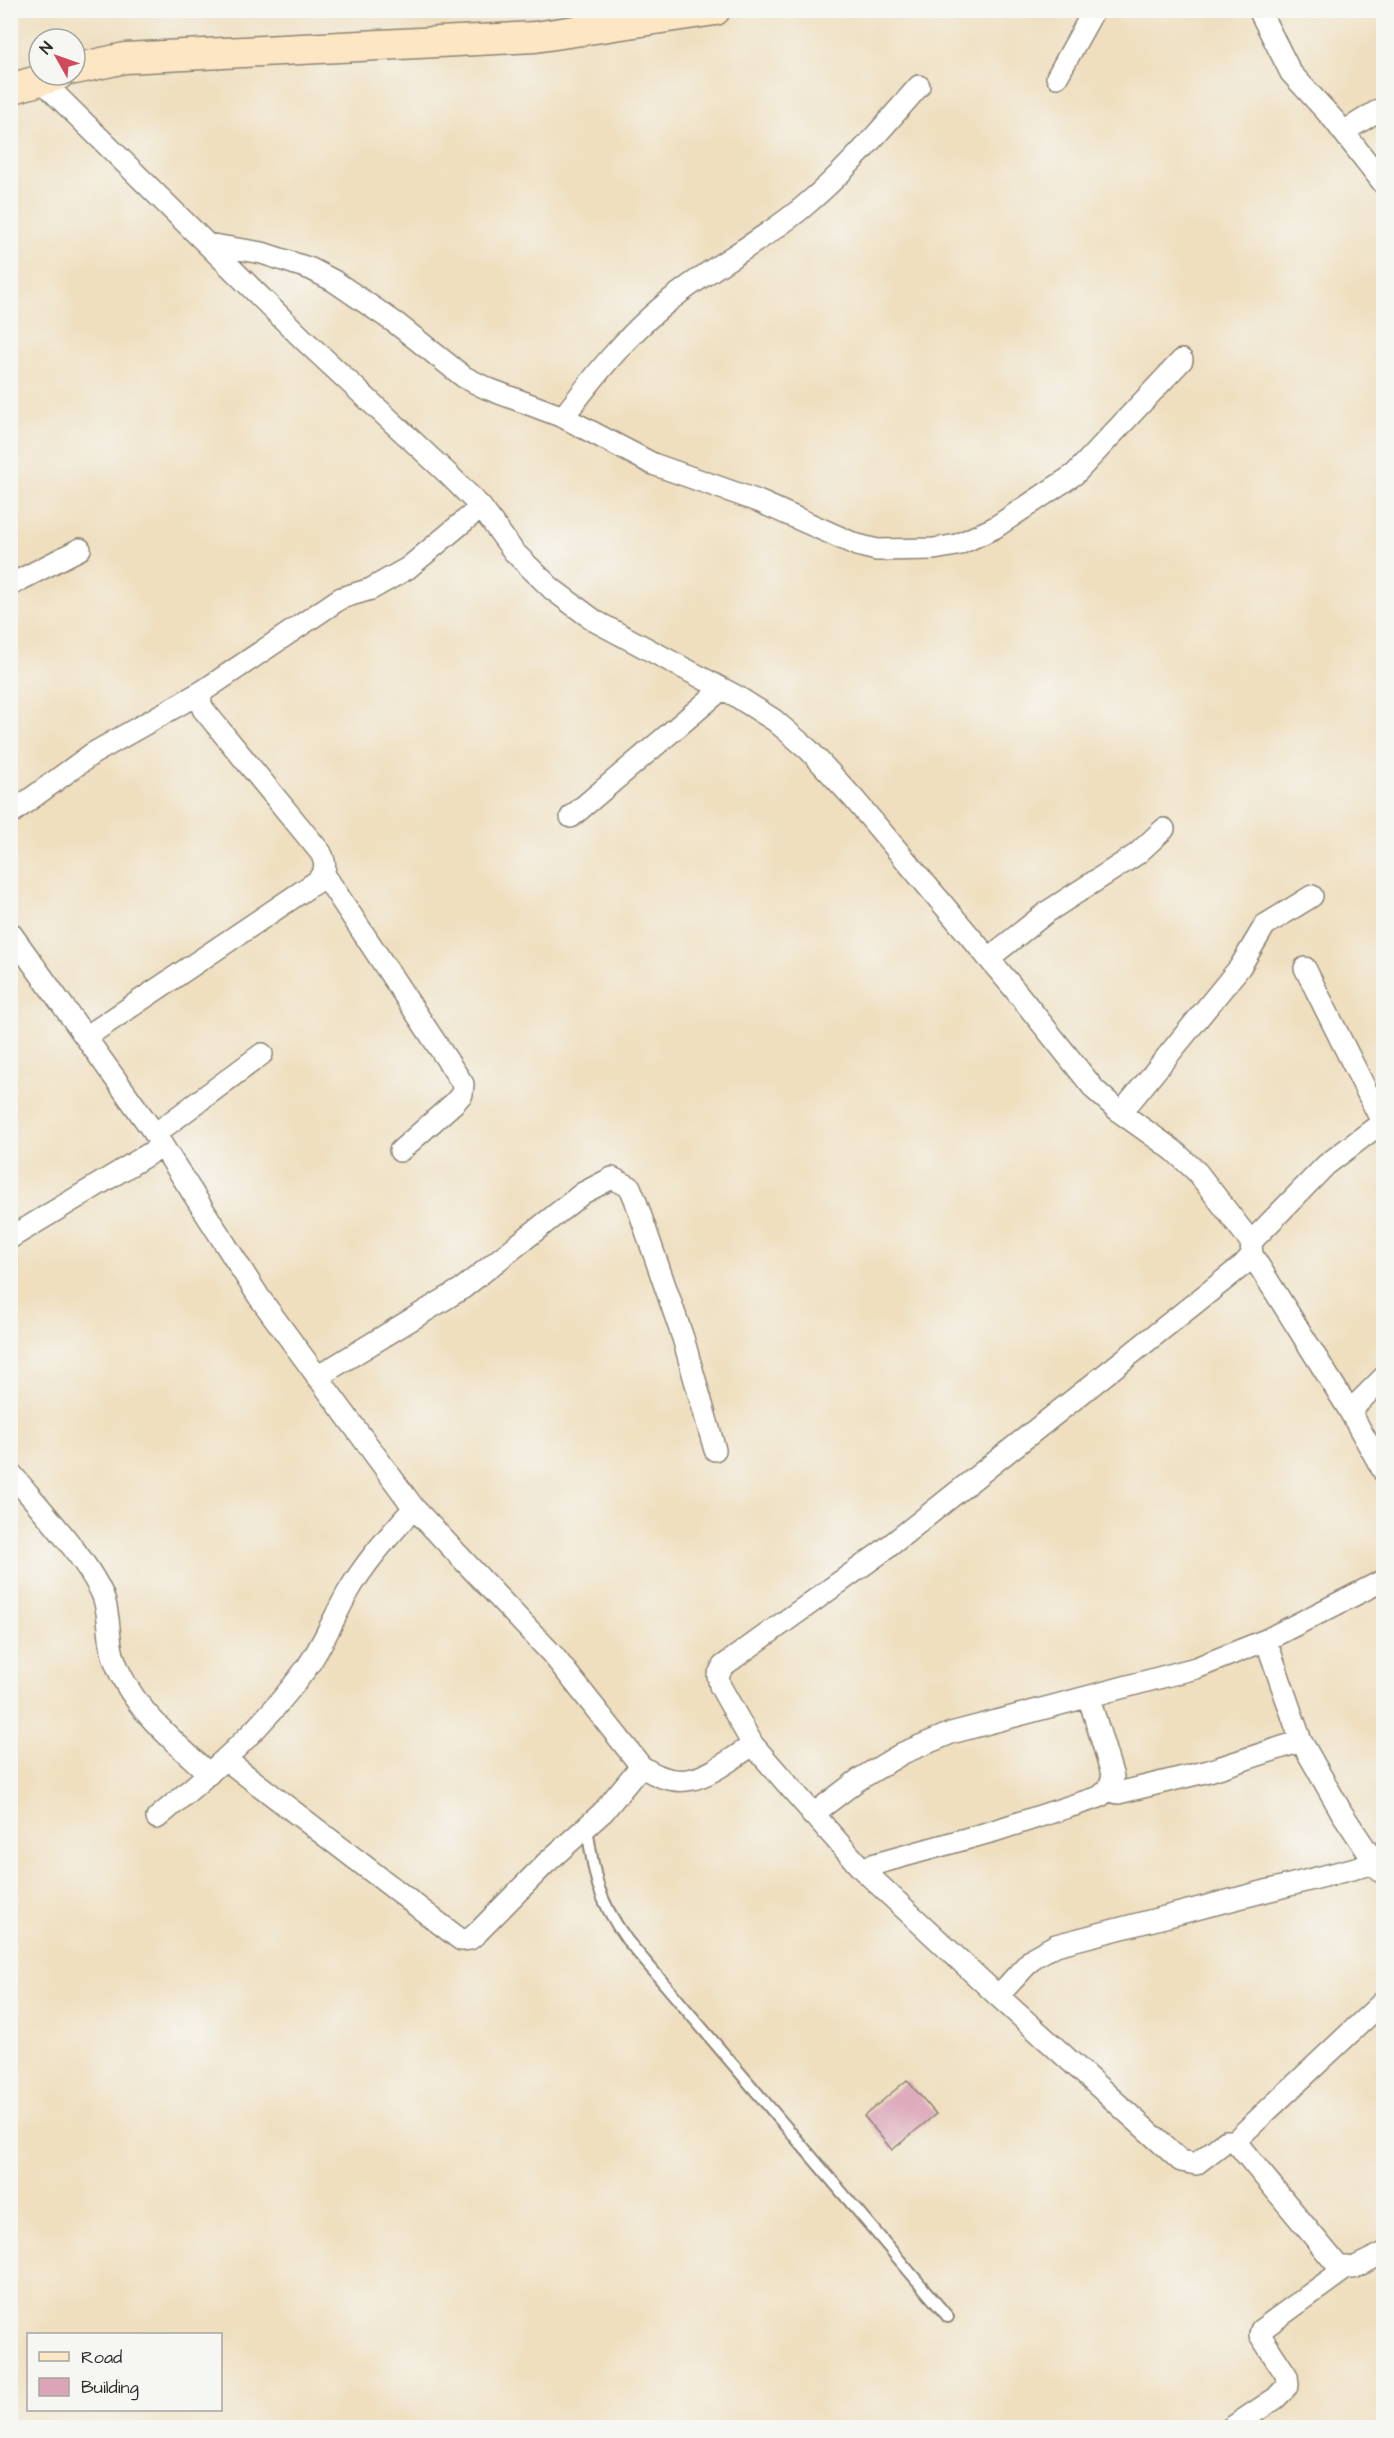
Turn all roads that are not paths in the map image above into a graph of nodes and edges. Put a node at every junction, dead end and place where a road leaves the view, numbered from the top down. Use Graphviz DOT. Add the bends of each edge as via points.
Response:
graph roads {
  1 [pos="715,10"];
  2 [pos="1094,10"];
  3 [pos="1259,10"];
  4 [pos="87,66"];
  5 [pos="1057,77"];
  6 [pos="27,84"];
  7 [pos="919,86"];
  8 [pos="59,87"];
  9 [pos="10,89"];
  10 [pos="1383,107"];
  11 [pos="1343,132"];
  12 [pos="1383,184"];
  13 [pos="207,244"];
  14 [pos="1182,360"];
  15 [pos="562,417"];
  16 [pos="481,507"];
  17 [pos="80,549"];
  18 [pos="10,585"];
  19 [pos="722,688"];
  20 [pos="203,691"];
  21 [pos="10,814"];
  22 [pos="571,817"];
  23 [pos="1164,830"];
  24 [pos="324,874"];
  25 [pos="1312,896"];
  26 [pos="10,932"];
  27 [pos="988,958"];
  28 [pos="1305,968"];
  29 [pos="86,1037"];
  30 [pos="262,1054"];
  31 [pos="1121,1113"];
  32 [pos="1383,1121"];
  33 [pos="158,1140"];
  34 [pos="400,1151"];
  35 [pos="10,1238"];
  36 [pos="1251,1249"];
  37 [pos="317,1377"];
  38 [pos="1383,1377"];
  39 [pos="1350,1411"];
  40 [pos="715,1450"];
  41 [pos="10,1472"];
  42 [pos="1383,1472"];
  43 [pos="414,1508"];
  44 [pos="1383,1580"];
  45 [pos="1266,1641"];
  46 [pos="1089,1698"];
  47 [pos="1301,1741"];
  48 [pos="753,1744"];
  49 [pos="225,1760"];
  50 [pos="641,1766"];
  51 [pos="209,1774"];
  52 [pos="1108,1790"];
  53 [pos="812,1815"];
  54 [pos="157,1818"];
  55 [pos="587,1827"];
  56 [pos="861,1868"];
  57 [pos="1379,1869"];
  58 [pos="998,1996"];
  59 [pos="1383,2001"];
  60 [pos="1235,2141"];
  61 [pos="1383,2253"];
  62 [pos="1345,2269"];
  63 [pos="948,2317"];
  64 [pos="1231,2427"];
  1 -- 4 [label="main road" via="535,37 125,58"];
  2 -- 5 [label="street"];
  3 -- 11 [label="street" via="1291,73"];
  6 -- 9 [label="main road"];
  7 -- 15 [label="street" via="848,166 804,207 638,327"];
  8 -- 13 [label="street"];
  10 -- 11 [label="street"];
  11 -- 12 [label="street"];
  13 -- 15 [label="street" via="262,254 311,269 397,324 465,377"];
  13 -- 16 [label="street"];
  14 -- 15 [label="street" via="1075,474 994,528 957,545 934,549 877,550 857,545 766,505 653,464"];
  16 -- 19 [label="street" via="514,552 552,589 595,621"];
  16 -- 20 [label="street" via="399,574 371,589 340,598"];
  17 -- 18 [label="street"];
  19 -- 22 [label="street"];
  19 -- 27 [label="street" via="774,720 809,750"];
  20 -- 21 [label="street" via="92,754"];
  20 -- 24 [label="street" via="203,709 321,853 326,865"];
  23 -- 27 [label="street" via="1137,854 1047,912"];
  24 -- 29 [label="street"];
  24 -- 34 [label="street" via="463,1084 462,1094 454,1103"];
  25 -- 31 [label="street" via="1265,925 1240,967"];
  26 -- 29 [label="street"];
  27 -- 31 [label="street" via="1076,1069"];
  28 -- 32 [label="street"];
  29 -- 33 [label="street"];
  30 -- 33 [label="street"];
  31 -- 36 [label="street" via="1197,1172"];
  32 -- 36 [label="street" via="1326,1165"];
  33 -- 35 [label="street"];
  33 -- 37 [label="street" via="259,1297"];
  36 -- 39 [label="street"];
  36 -- 48 [label="street" via="1234,1273 883,1551 723,1666 718,1676 720,1686"];
  37 -- 40 [label="street" via="463,1288 583,1193 612,1178 630,1187 635,1199 683,1338"];
  37 -- 43 [label="street"];
  38 -- 39 [label="street"];
  39 -- 42 [label="street"];
  41 -- 51 [label="street" via="88,1570 103,1596 112,1652 123,1684"];
  43 -- 49 [label="street" via="372,1556 347,1593 308,1668 270,1716"];
  43 -- 50 [label="street" via="553,1655"];
  44 -- 45 [label="street"];
  45 -- 46 [label="street" via="1196,1668"];
  45 -- 47 [label="street"];
  46 -- 52 [label="street" via="1113,1777"];
  46 -- 53 [label="street" via="951,1733 903,1753 858,1780"];
  47 -- 52 [label="street" via="1209,1771 1118,1793"];
  47 -- 57 [label="street"];
  48 -- 50 [label="street" via="701,1777 686,1782 656,1777"];
  48 -- 53 [label="street"];
  49 -- 51 [label="street"];
  49 -- 55 [label="street" via="461,1940 478,1932"];
  50 -- 55 [label="street"];
  51 -- 54 [label="street"];
  52 -- 56 [label="street" via="1099,1797 1040,1817"];
  53 -- 56 [label="street"];
  55 -- 63 [label="lane" via="594,1874 606,1911 627,1940"];
  56 -- 58 [label="street"];
  57 -- 58 [label="street" via="1056,1945 1034,1957"];
  58 -- 60 [label="street" via="1181,2161 1196,2164 1226,2141"];
  59 -- 60 [label="street"];
  60 -- 62 [label="street" via="1330,2259"];
  61 -- 62 [label="street"];
  62 -- 64 [label="street" via="1261,2330 1260,2335 1287,2376 1288,2385 1276,2398"];
}
